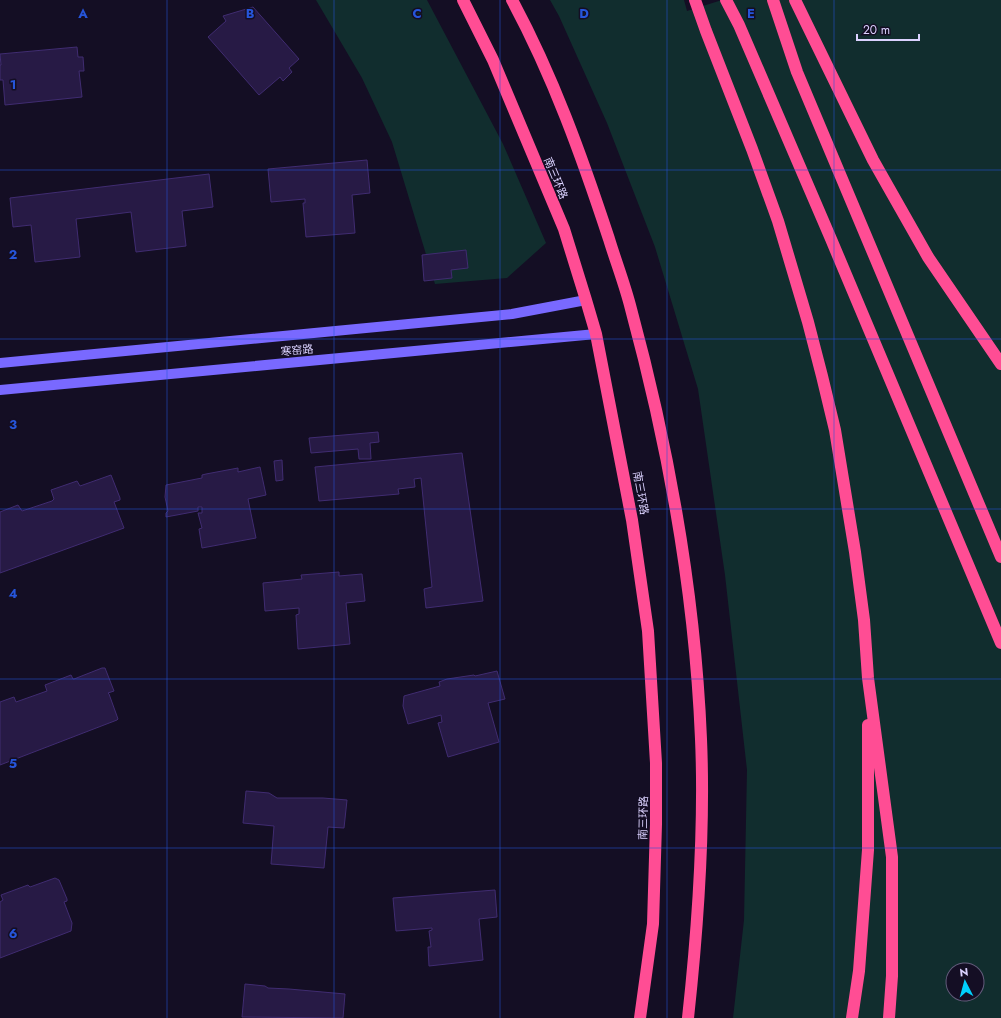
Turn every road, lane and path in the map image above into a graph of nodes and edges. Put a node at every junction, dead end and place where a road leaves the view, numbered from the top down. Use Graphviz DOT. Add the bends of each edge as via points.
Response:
graph roads {
  1 [pos="463,0"];
  2 [pos="512,0"];
  3 [pos="695,0"];
  4 [pos="726,0"];
  5 [pos="773,0"];
  6 [pos="795,0"];
  7 [pos="586,300"];
  8 [pos="596,334"];
  9 [pos="0,363"];
  10 [pos="1001,364"];
  11 [pos="0,390"];
  12 [pos="1001,557"];
  13 [pos="1001,643"];
  14 [pos="868,678"];
  15 [pos="640,1018"];
  16 [pos="688,1018"];
  17 [pos="852,1018"];
  18 [pos="889,1018"];
  1 -- 7 [label="highway, 南三环路" via="493,60 564,229"];
  2 -- 16 [label="highway" via="550,80 579,151 631,307 673,492 697,668 701,741 700,883"];
  3 -- 14 [label="highway" via="778,221 822,376 835,430 855,552"];
  4 -- 13 [label="highway" via="831,239"];
  5 -- 12 [label="highway" via="797,72"];
  6 -- 10 [label="highway" via="873,160 928,256"];
  7 -- 8 [label="highway, 南三环路"];
  7 -- 9 [label="street, 寒窑路" via="512,314"];
  8 -- 11 [label="street, 寒窑路"];
  8 -- 15 [label="highway, 南三环路" via="632,520 648,631 656,801 653,917"];
  14 -- 17 [label="highway" via="868,850 859,971"];
  14 -- 18 [label="highway" via="892,857 892,976"];
}
